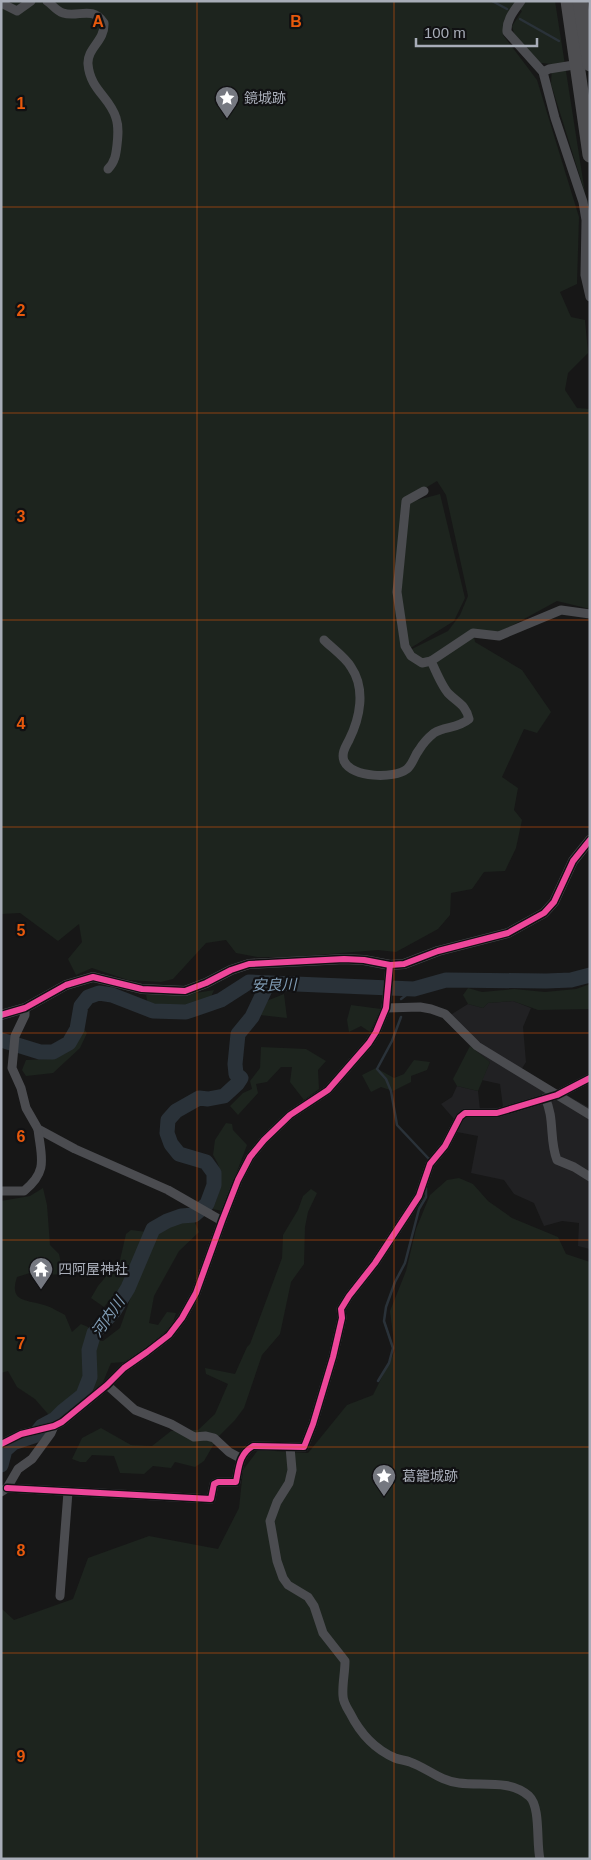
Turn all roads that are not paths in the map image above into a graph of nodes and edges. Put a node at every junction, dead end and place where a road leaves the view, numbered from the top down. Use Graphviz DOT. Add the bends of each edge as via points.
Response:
graph roads {
  1 [pos="30,1"];
  2 [pos="47,1"];
  3 [pos="521,1"];
  4 [pos="568,1"];
  5 [pos="580,1"];
  6 [pos="1,3"];
  7 [pos="590,64"];
  8 [pos="546,70"];
  9 [pos="590,155"];
  10 [pos="108,169"];
  11 [pos="589,293"];
  12 [pos="424,491"];
  13 [pos="590,614"];
  14 [pos="324,640"];
  15 [pos="431,662"];
  16 [pos="590,840"];
  17 [pos="390,969"];
  18 [pos="386,1006"];
  19 [pos="25,1008"];
  20 [pos="1,1015"];
  21 [pos="590,1078"];
  22 [pos="557,1095"];
  23 [pos="545,1098"];
  24 [pos="590,1115"];
  25 [pos="38,1129"];
  26 [pos="590,1177"];
  27 [pos="1,1191"];
  28 [pos="222,1221"];
  29 [pos="107,1385"];
  30 [pos="50,1427"];
  31 [pos="1,1444"];
  32 [pos="290,1447"];
  33 [pos="240,1458"];
  34 [pos="4,1490"];
  35 [pos="68,1492"];
  36 [pos="60,1596"];
  37 [pos="540,1859"];
  1 -- 6 [label="street" via="17,11"];
  2 -- 10 [label="street" via="62,13 95,14 104,23 102,35 88,63 92,82 116,118 116,154 113,165"];
  3 -- 8 [label="street" via="509,18 507,32"];
  4 -- 9 [label="highway"];
  5 -- 7 [label="highway"];
  7 -- 8 [label="street"];
  8 -- 11 [label="street" via="555,118 583,202 586,220 585,275"];
  12 -- 15 [label="street" via="406,501 397,592 406,646 411,656 422,663"];
  13 -- 15 [label="street" via="561,610 500,636 473,633"];
  14 -- 15 [label="street" via="351,666 358,684 358,719 344,751 344,760 350,768 371,776 397,774 407,769 434,733 462,725 469,719 461,702 448,693"];
  16 -- 17 [label="street" via="573,861 554,902 544,913 508,933 438,951"];
  17 -- 18 [label="street"];
  17 -- 19 [label="street" via="364,960 344,959 249,964 185,991 142,989 93,978 66,985"];
  18 -- 22 [label="street" via="420,1007 445,1014 476,1046"];
  18 -- 28 [label="street" via="369,1043 335,1083 290,1115 250,1157"];
  19 -- 20 [label="street"];
  19 -- 25 [label="street" via="15,1036 12,1068 26,1108"];
  21 -- 22 [label="street"];
  22 -- 23 [label="street"];
  22 -- 24 [label="street"];
  23 -- 26 [label="street" via="550,1107 553,1150 557,1160"];
  23 -- 32 [label="street" via="497,1112 465,1113 460,1117 445,1146 430,1164 419,1196 345,1302 333,1357 307,1444"];
  25 -- 27 [label="street" via="42,1166 36,1181 24,1191"];
  25 -- 28 [label="street" via="168,1190"];
  28 -- 29 [label="street" via="196,1293 182,1318 169,1335 124,1368"];
  29 -- 30 [label="street" via="62,1422"];
  29 -- 33 [label="street" via="134,1410 194,1437 214,1438"];
  30 -- 31 [label="street" via="35,1429"];
  30 -- 34 [label="street" via="51,1433 32,1459 14,1473"];
  32 -- 33 [label="street" via="253,1446"];
  32 -- 37 [label="street" via="292,1470 289,1483 270,1521 277,1561 288,1586 308,1597 323,1633 345,1661 343,1697 358,1728 386,1753 445,1780 494,1783 530,1797 538,1822"];
  33 -- 35 [label="street" via="236,1482 214,1484 211,1499"];
  34 -- 35 [label="street"];
  35 -- 36 [label="street"];
}
